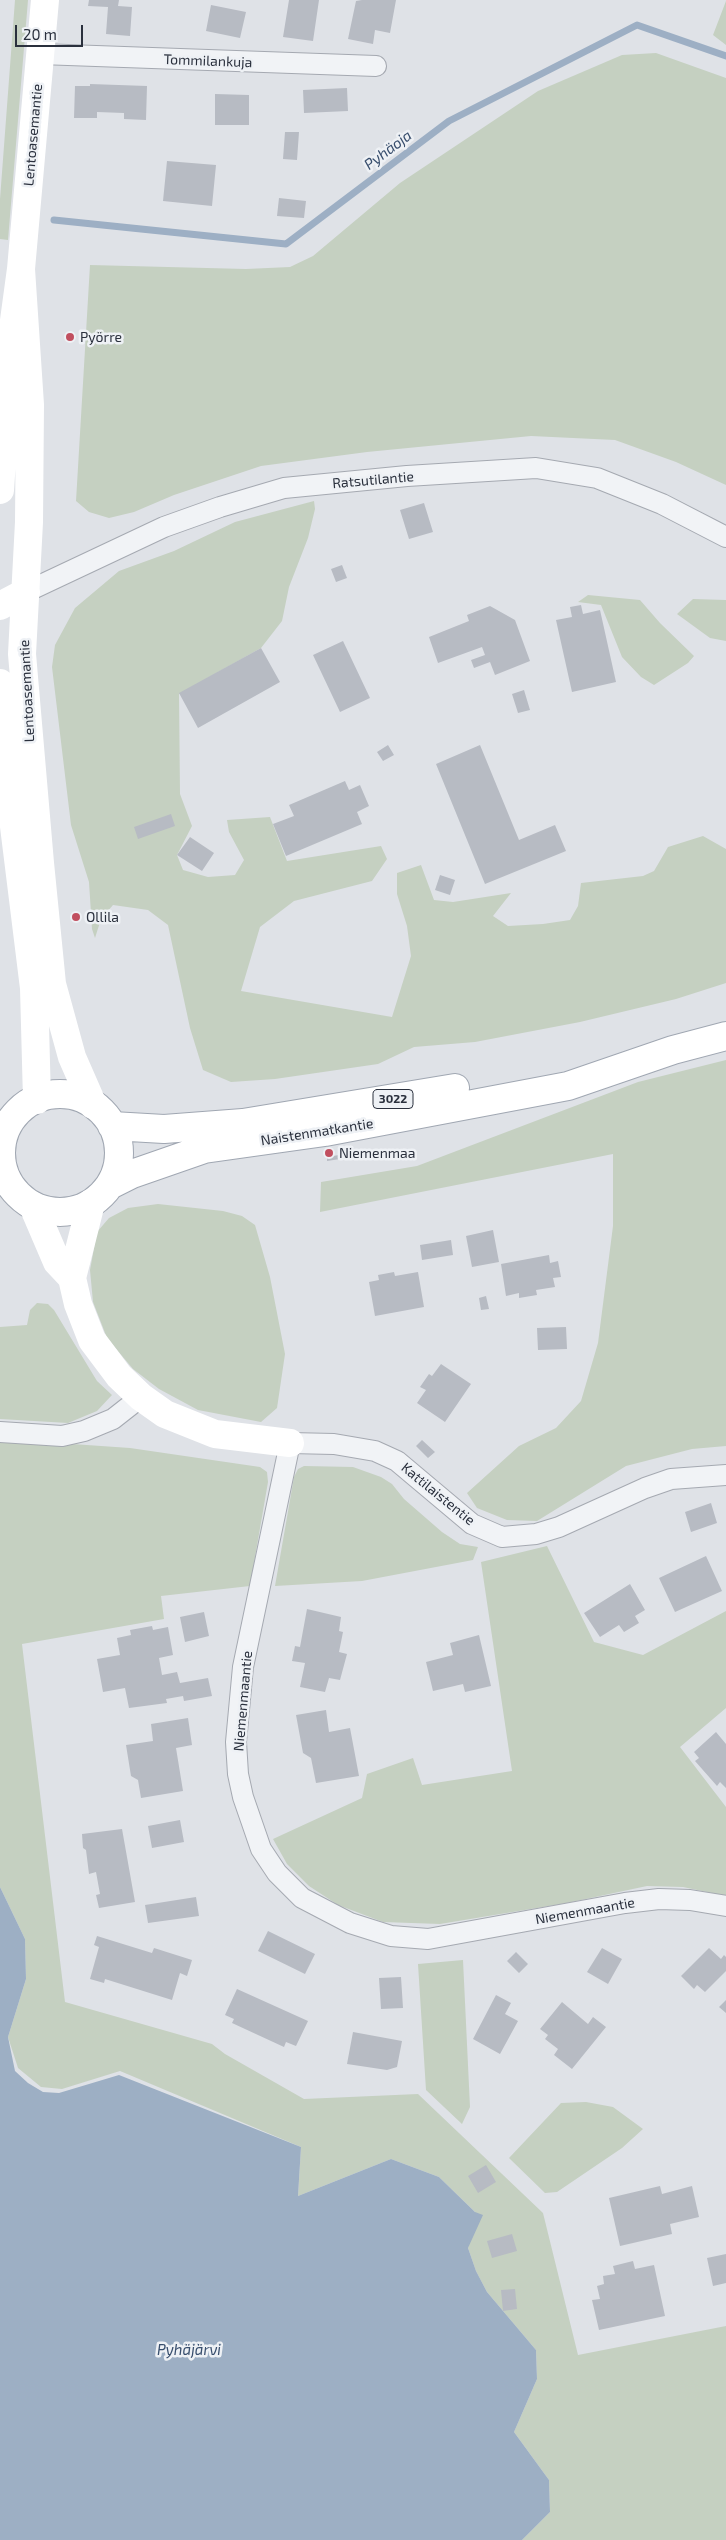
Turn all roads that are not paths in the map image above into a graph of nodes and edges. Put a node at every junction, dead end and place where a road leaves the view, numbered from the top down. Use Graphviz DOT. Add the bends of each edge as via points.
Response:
graph roads {
  1 [pos="45,0"];
  2 [pos="40,54"];
  3 [pos="376,66"];
  4 [pos="21,269"];
  5 [pos="0,490"];
  6 [pos="726,537"];
  7 [pos="26,592"];
  8 [pos="0,606"];
  9 [pos="0,683"];
  10 [pos="726,1036"];
  11 [pos="673,1050"];
  12 [pos="37,1100"];
  13 [pos="93,1105"];
  14 [pos="4,1126"];
  15 [pos="112,1126"];
  16 [pos="4,1181"];
  17 [pos="100,1194"];
  18 [pos="33,1206"];
  19 [pos="72,1278"];
  20 [pos="141,1397"];
  21 [pos="0,1432"];
  22 [pos="290,1443"];
  23 [pos="726,1475"];
  24 [pos="726,1906"];
  1 -- 2 [label="main road, Lentoasemantie"];
  2 -- 3 [label="street, Tommilankuja"];
  2 -- 4 [label="main road, Lentoasemantie"];
  4 -- 5 [label="main road, Lentoasemantie" via="9,357"];
  4 -- 7 [label="main road, Lentoasemantie" via="30,405"];
  6 -- 7 [label="street, Ratsutilantie" via="662,504 597,478 536,468 407,476 284,488 229,504 164,527"];
  7 -- 8 [label="main road"];
  7 -- 13 [label="main road, Lentoasemantie" via="22,654 52,984 72,1057"];
  9 -- 12 [label="main road, Lentoasemantie" via="34,988"];
  10 -- 11 [label="main road, Naistenmatkantie / 3022"];
  11 -- 15 [label="main road, Naistenmatkantie / 3022" via="243,1123 164,1128"];
  11 -- 17 [label="main road, Naistenmatkantie / 3022" via="568,1086 325,1132 204,1149 132,1174"];
  12 -- 13 [label="main road" via="65,1095"];
  12 -- 14 [label="main road" via="20,1110"];
  13 -- 15 [label="main road"];
  14 -- 16 [label="main road" via="1,1153"];
  15 -- 17 [label="main road" via="119,1154 115,1176"];
  16 -- 18 [label="main road"];
  17 -- 18 [label="main road, 3022" via="64,1212"];
  17 -- 19 [label="main road"];
  18 -- 19 [label="main road" via="57,1262"];
  19 -- 20 [label="main road" via="92,1340 119,1376"];
  20 -- 21 [label="street" via="113,1419 84,1431 62,1436"];
  20 -- 22 [label="main road" via="165,1414 215,1434"];
  22 -- 23 [label="street, Kattilaistentie" via="334,1444 375,1451 397,1461 472,1524 502,1537 536,1534 559,1527 671,1479"];
  22 -- 24 [label="street, Niemenmaantie" via="243,1668 236,1742 238,1774 250,1822 261,1849 277,1873 302,1898 324,1910 366,1928 408,1938 428,1938 659,1899"];
}
